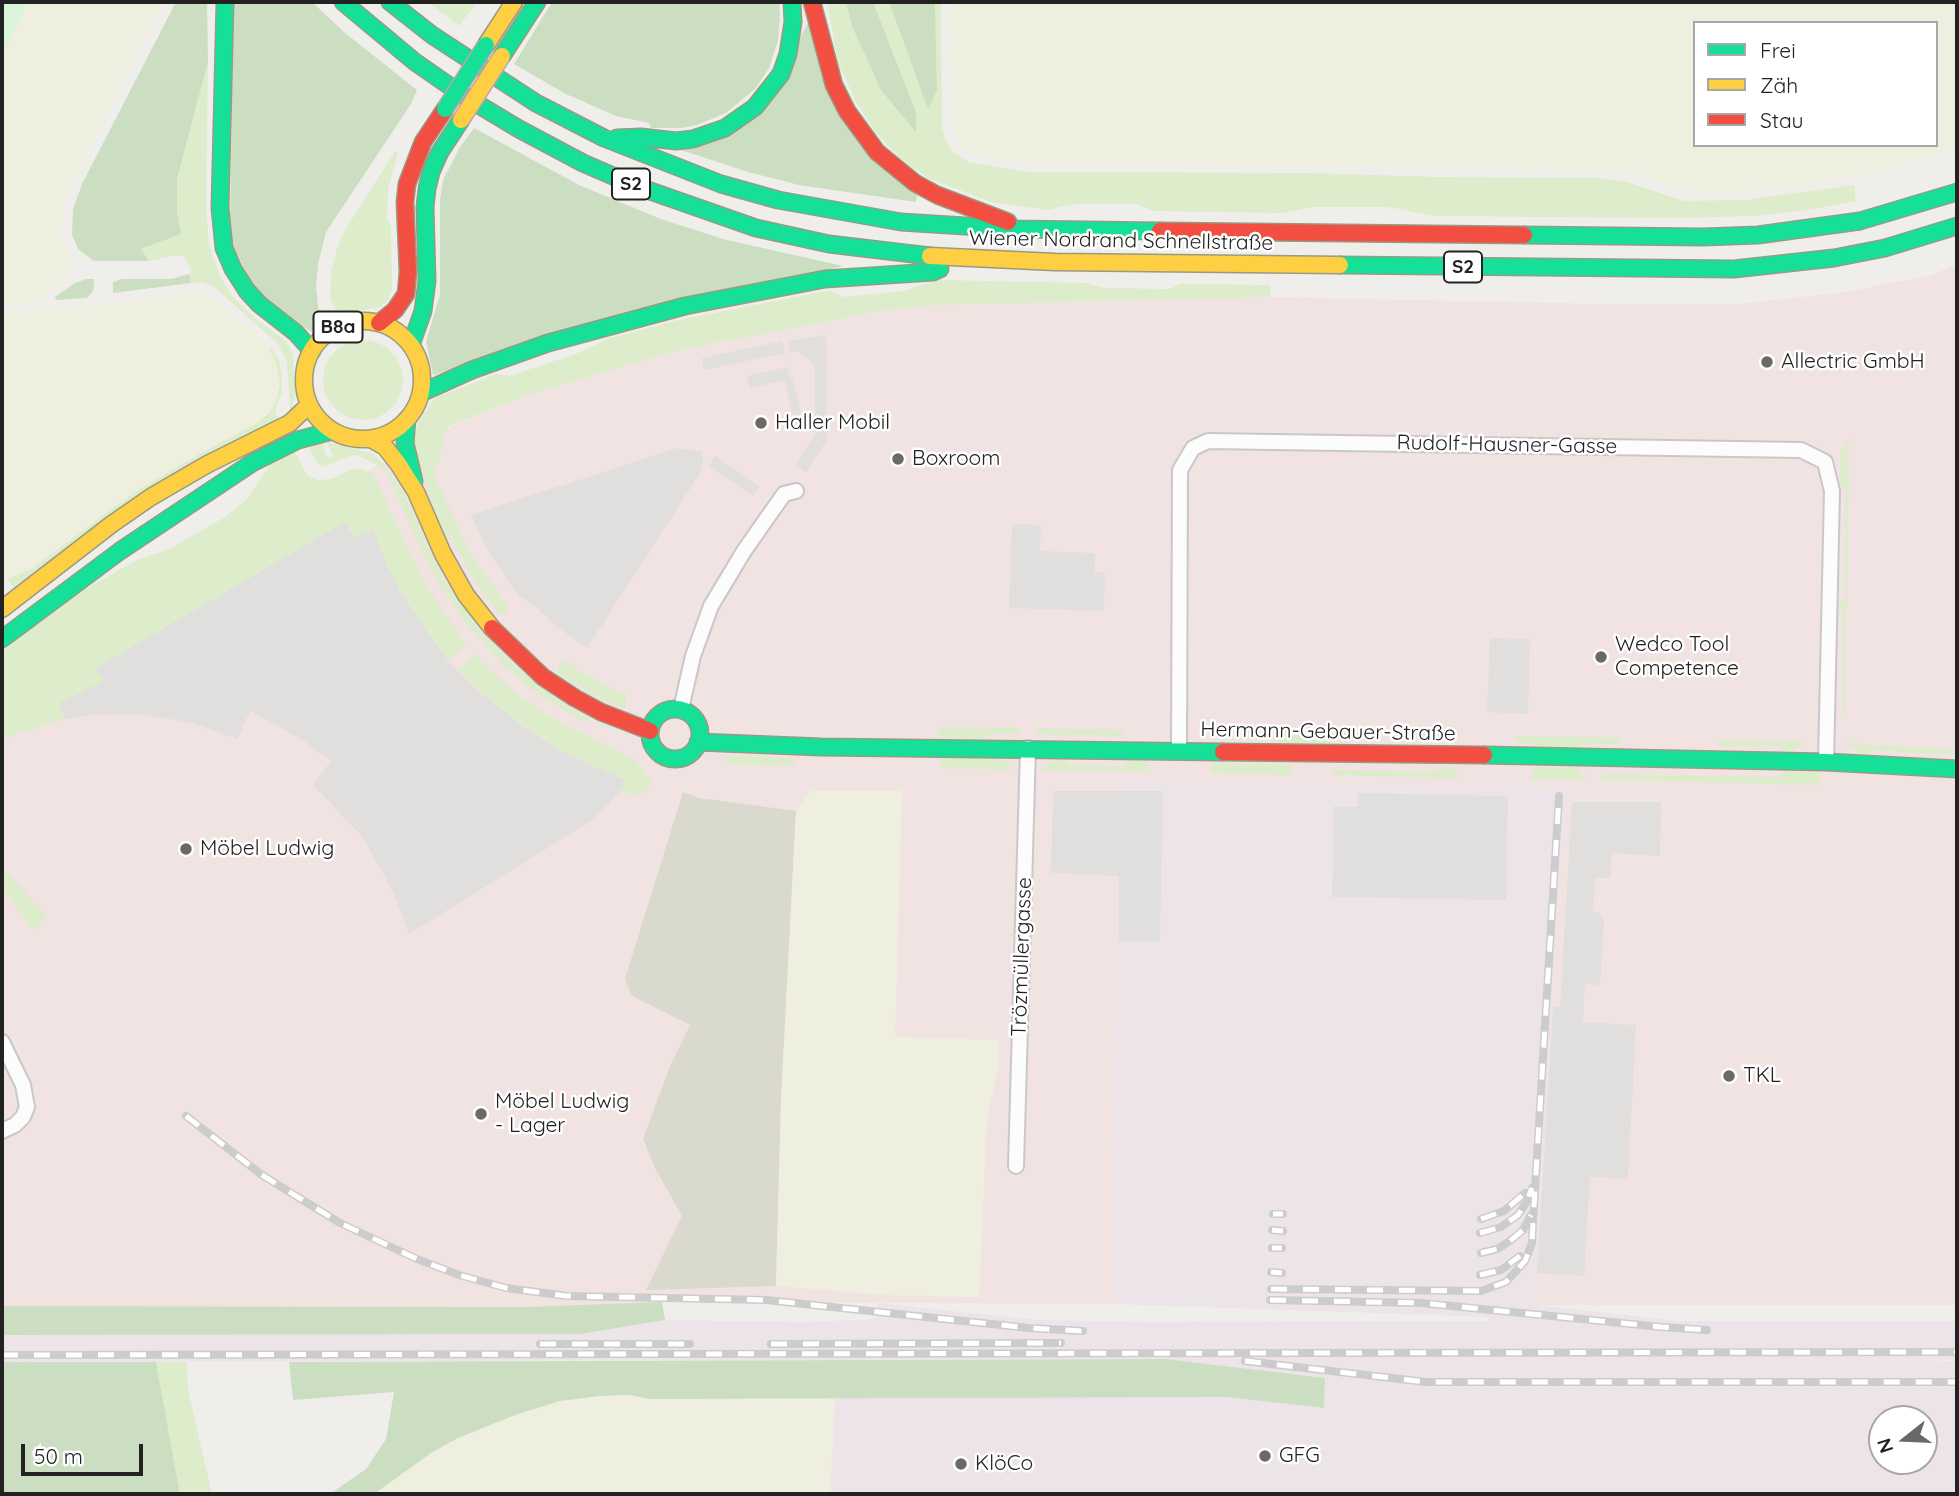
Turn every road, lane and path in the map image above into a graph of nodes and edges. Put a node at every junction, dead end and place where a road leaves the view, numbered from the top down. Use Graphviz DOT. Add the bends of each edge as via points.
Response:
graph roads {
  1 [pos="225,2"];
  2 [pos="343,2"];
  3 [pos="390,2"];
  4 [pos="514,2"];
  5 [pos="537,2"];
  6 [pos="792,2"];
  7 [pos="813,2"];
  8 [pos="604,138"];
  9 [pos="1957,192"];
  10 [pos="1957,226"];
  11 [pos="1026,228"];
  12 [pos="964,259"];
  13 [pos="379,323"];
  14 [pos="411,345"];
  15 [pos="312,351"];
  16 [pos="421,393"];
  17 [pos="309,405"];
  18 [pos="407,419"];
  19 [pos="332,431"];
  20 [pos="371,439"];
  21 [pos="796,491"];
  22 [pos="416,492"];
  23 [pos="2,609"];
  24 [pos="2,639"];
  25 [pos="681,709"];
  26 [pos="650,731"];
  27 [pos="698,742"];
  28 [pos="1028,748"];
  29 [pos="1180,751"];
  30 [pos="1826,762"];
  31 [pos="1957,768"];
  32 [pos="2,1042"];
  33 [pos="2,1131"];
  34 [pos="1016,1166"];
  1 -- 15 [label="main road" via="220,208 224,248 247,291"];
  2 -- 12 [label="main road, Wiener Nordrand Schnellstraße / S2" via="464,96 583,163 636,186 756,228 829,244"];
  3 -- 8 [label="main road, Wiener Nordrand Schnellstraße / S2" via="536,103"];
  4 -- 13 [label="main road, bridge" via="424,142 405,202 405,294"];
  5 -- 14 [label="main road, bridge" via="431,172 425,207 427,281"];
  6 -- 8 [label="main road" via="792,39 780,74 755,107 738,120 693,139"];
  7 -- 11 [label="main road" via="834,85 877,152 937,195"];
  8 -- 11 [label="main road, Wiener Nordrand Schnellstraße / S2" via="721,184 836,212 901,222"];
  9 -- 11 [label="main road, Wiener Nordrand Schnellstraße / S2" via="1860,221 1770,234 1703,237"];
  10 -- 12 [label="main road, Wiener Nordrand Schnellstraße / S2" via="1834,258 1734,269"];
  12 -- 16 [label="main road" via="933,272 825,279 685,306 548,343"];
  13 -- 14 [label="main road, B8a"];
  13 -- 15 [label="main road, B8a" via="365,321 336,328"];
  14 -- 16 [label="main road" via="419,360"];
  15 -- 17 [label="main road, B8a" via="305,368"];
  16 -- 18 [label="main road"];
  17 -- 19 [label="main road"];
  17 -- 23 [label="main road" via="289,423 151,498"];
  18 -- 20 [label="main road"];
  18 -- 22 [label="main road" via="405,443"];
  19 -- 20 [label="main road"];
  19 -- 24 [label="main road" via="298,440 252,463 120,551"];
  20 -- 22 [label="main road" via="385,447"];
  21 -- 25 [label="street" via="784,494 711,606"];
  22 -- 26 [label="main road" via="466,595 495,632 543,677 575,698"];
  25 -- 26 [label="main road" via="657,716"];
  25 -- 27 [label="main road" via="698,723"];
  26 -- 27 [label="main road" via="655,749 671,758 688,755"];
  27 -- 28 [label="main road, Hermann-Gebauer-Straße"];
  28 -- 29 [label="main road, Hermann-Gebauer-Straße"];
  28 -- 34 [label="street, Trözmüllergasse"];
  29 -- 30 [label="main road, Hermann-Gebauer-Straße"];
  29 -- 30 [label="street, Rudolf-Hausner-Gasse" via="1181,470 1193,448 1208,441 1801,450 1825,462 1832,491"];
  30 -- 31 [label="main road, Hermann-Gebauer-Straße"];
  32 -- 33 [label="street" via="23,1084 27,1107 15,1125"];
}
